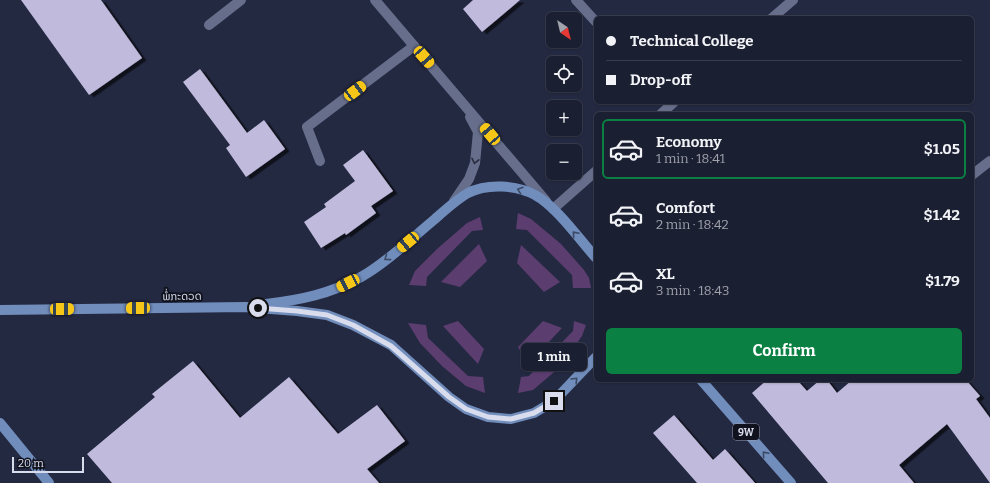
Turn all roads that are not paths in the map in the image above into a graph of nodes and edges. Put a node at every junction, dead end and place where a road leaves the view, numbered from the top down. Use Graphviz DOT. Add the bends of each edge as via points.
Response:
graph roads {
  1 [pos="241,0"];
  2 [pos="375,0"];
  3 [pos="576,0"];
  4 [pos="793,0"];
  5 [pos="774,16"];
  6 [pos="594,20"];
  7 [pos="209,26"];
  8 [pos="414,46"];
  9 [pos="460,99"];
  10 [pos="670,104"];
  11 [pos="663,112"];
  12 [pos="320,161"];
  13 [pos="990,161"];
  14 [pos="594,173"];
  15 [pos="974,173"];
  16 [pos="451,205"];
  17 [pos="553,209"];
  18 [pos="594,256"];
  19 [pos="245,307"];
  20 [pos="0,311"];
  21 [pos="594,359"];
  22 [pos="704,382"];
  23 [pos="0,423"];
  24 [pos="49,483"];
  25 [pos="791,483"];
  1 -- 7 [label="street"];
  2 -- 8 [label="street"];
  3 -- 6 [label="street"];
  4 -- 5 [label="street"];
  8 -- 9 [label="street"];
  8 -- 12 [label="street" via="307,127"];
  9 -- 16 [label="street, one-way" via="478,132 477,148 469,179"];
  9 -- 17 [label="street"];
  10 -- 11 [label="street"];
  13 -- 15 [label="street"];
  14 -- 17 [label="street"];
  17 -- 16 [label="main road, one-way" via="536,195 514,187 498,186 469,192"];
  16 -- 19 [label="main road, one-way" via="362,277 334,290 303,299"];
  18 -- 17 [label="main road, one-way"];
  19 -- 20 [label="main road, ພໍ່ກະດວດ"];
  19 -- 21 [label="main road, one-way" via="327,315 353,325 391,346 466,409 488,417 511,419 534,413 554,401"];
  25 -- 22 [label="main road, 9W, one-way"];
  23 -- 24 [label="main road"];
}
